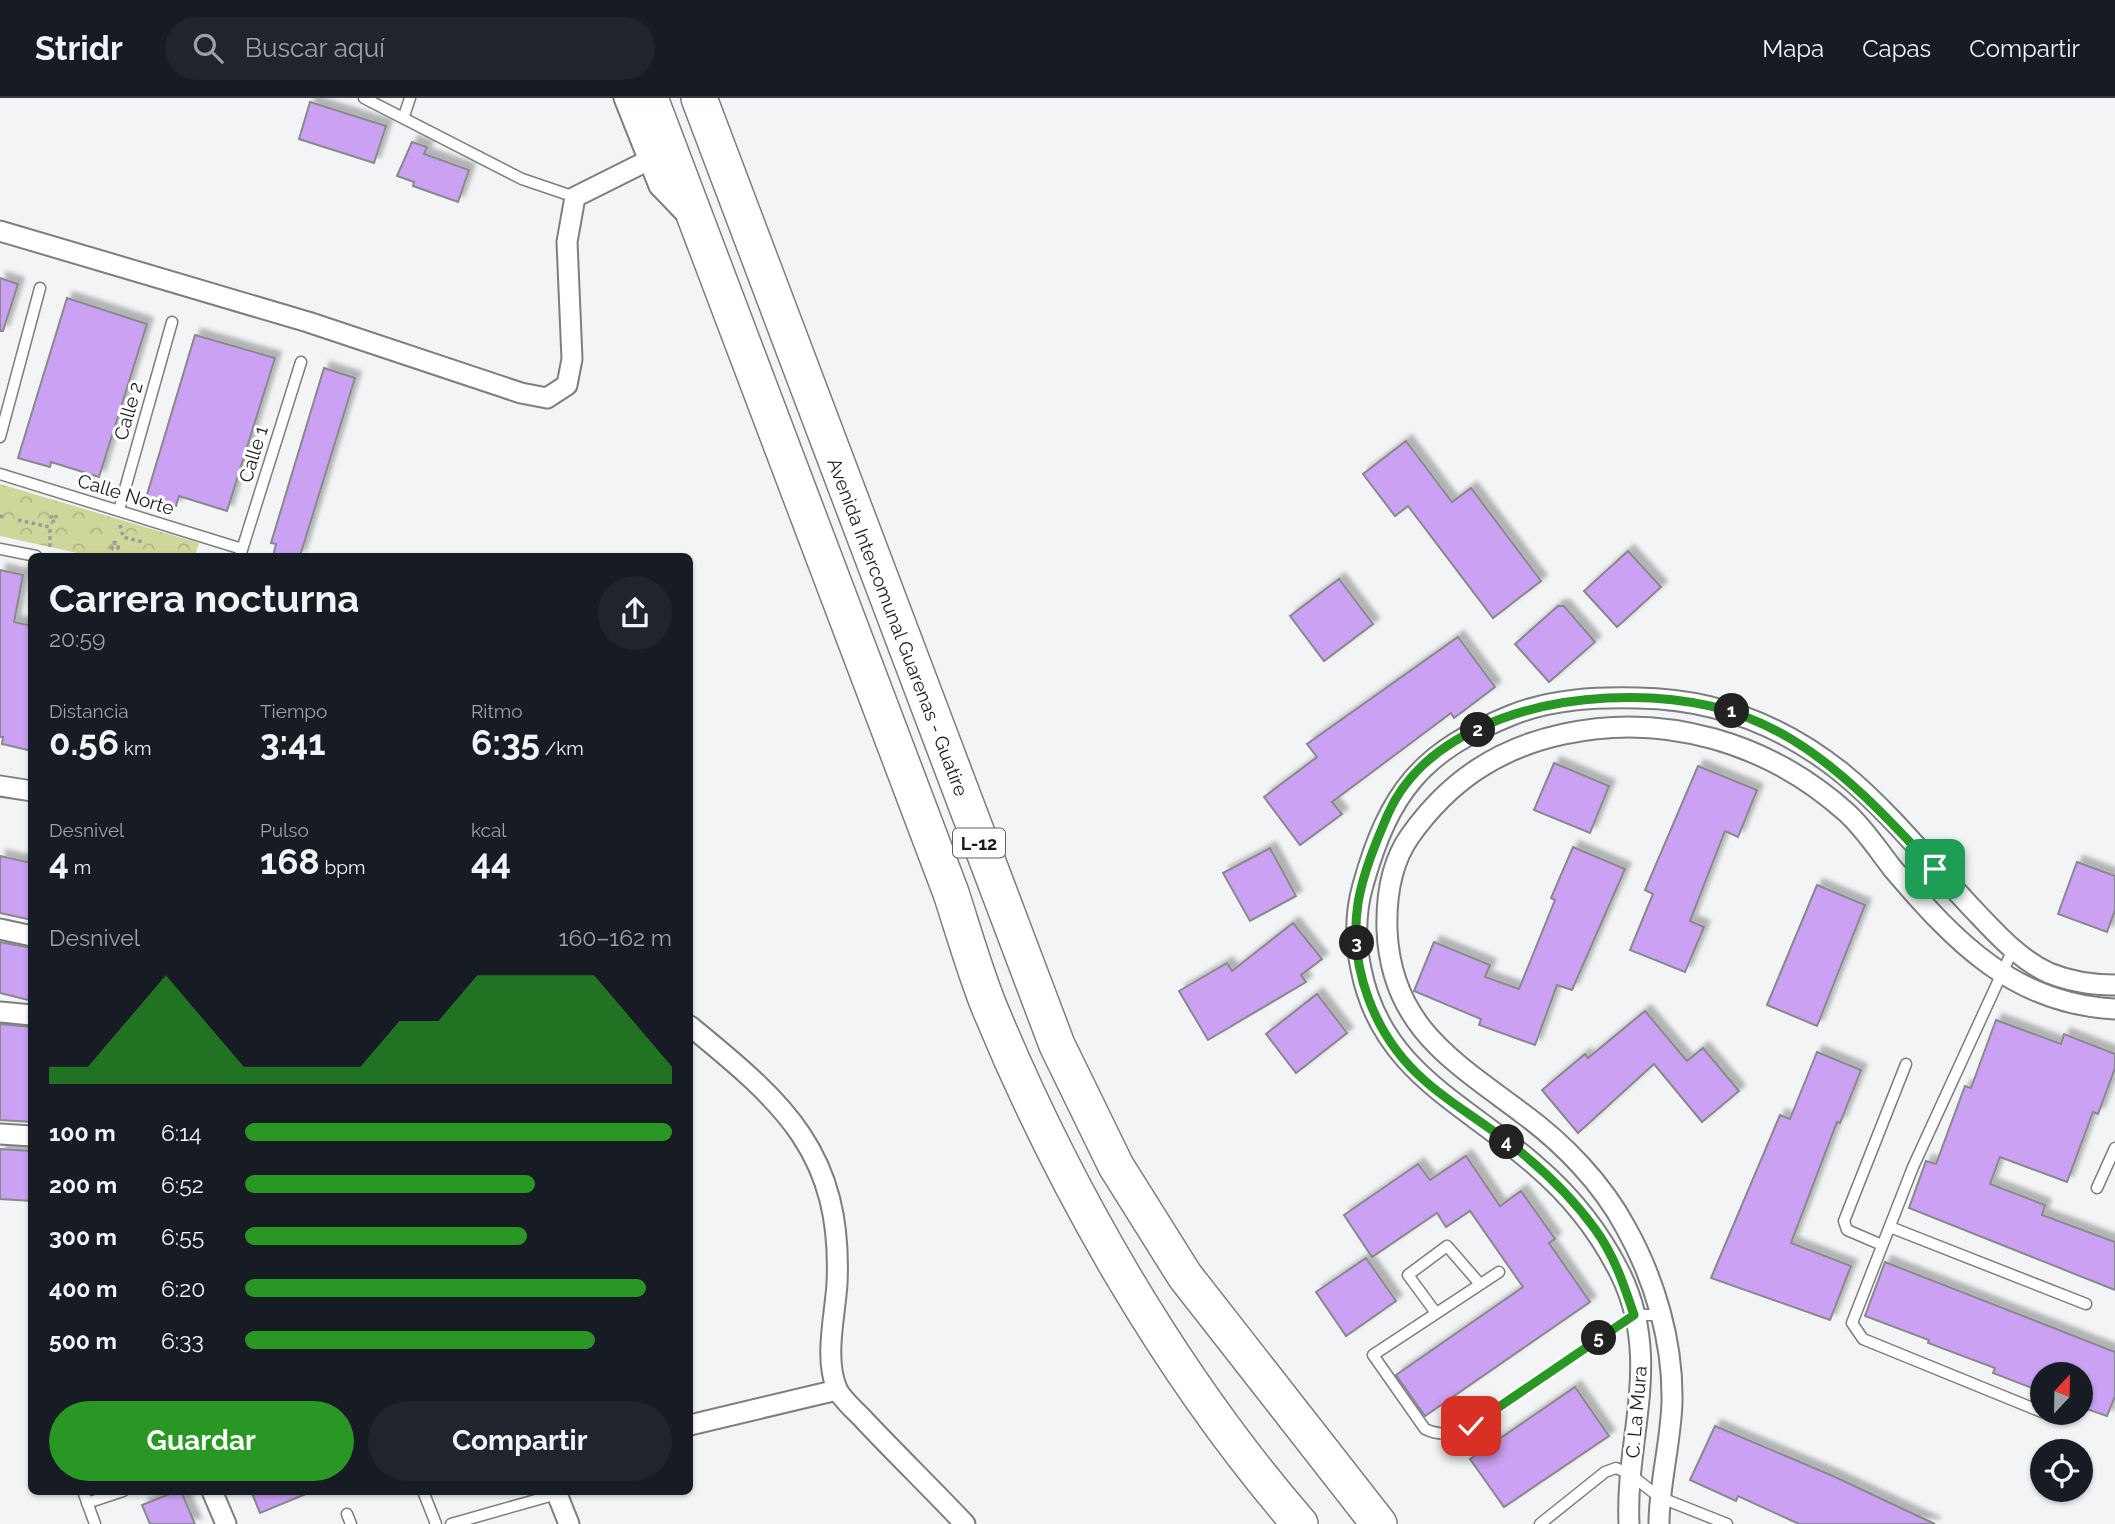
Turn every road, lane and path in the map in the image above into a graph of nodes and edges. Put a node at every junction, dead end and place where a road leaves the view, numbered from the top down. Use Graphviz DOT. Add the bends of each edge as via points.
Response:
graph roads {
  1 [pos="364,98"];
  2 [pos="410,98"];
  3 [pos="624,98"];
  4 [pos="650,98"];
  5 [pos="699,98"];
  6 [pos="404,116"];
  7 [pos="649,160"];
  8 [pos="575,197"];
  9 [pos="700,228"];
  10 [pos="0,231"];
  11 [pos="40,288"];
  12 [pos="172,322"];
  13 [pos="301,362"];
  14 [pos="0,437"];
  15 [pos="0,474"];
  16 [pos="118,514"];
  17 [pos="18,520"];
  18 [pos="123,537"];
  19 [pos="143,542"];
  20 [pos="117,543"];
  21 [pos="50,547"];
  22 [pos="0,549"];
  23 [pos="241,553"];
  24 [pos="28,554"];
  25 [pos="0,786"];
  26 [pos="28,790"];
  27 [pos="0,929"];
  28 [pos="28,935"];
  29 [pos="2014,949"];
  30 [pos="2001,975"];
  31 [pos="2115,985"];
  32 [pos="2115,1009"];
  33 [pos="0,1012"];
  34 [pos="28,1015"];
  35 [pos="693,1029"];
  36 [pos="1906,1064"];
  37 [pos="0,1134"];
  38 [pos="28,1136"];
  39 [pos="2115,1148"];
  40 [pos="2097,1188"];
  41 [pos="1890,1227"];
  42 [pos="1882,1245"];
  43 [pos="1499,1272"];
  44 [pos="1480,1284"];
  45 [pos="2086,1304"];
  46 [pos="1436,1313"];
  47 [pos="1634,1315"];
  48 [pos="1662,1315"];
  49 [pos="837,1390"];
  50 [pos="2030,1406"];
  51 [pos="693,1424"];
  52 [pos="1630,1474"];
  53 [pos="84,1495"];
  54 [pos="110,1495"];
  55 [pos="214,1495"];
  56 [pos="425,1495"];
  57 [pos="553,1495"];
  58 [pos="557,1495"];
  59 [pos="1659,1497"];
  60 [pos="87,1503"];
  61 [pos="347,1514"];
  62 [pos="95,1524"];
  63 [pos="226,1524"];
  64 [pos="351,1524"];
  65 [pos="436,1524"];
  66 [pos="451,1524"];
  67 [pos="569,1524"];
  68 [pos="965,1524"];
  69 [pos="1300,1524"];
  70 [pos="1379,1524"];
  71 [pos="1540,1524"];
  72 [pos="1629,1524"];
  73 [pos="1660,1524"];
  74 [pos="1727,1524"];
  1 -- 6 [label="lane"];
  2 -- 6 [label="lane"];
  3 -- 7 [label="street, L-12"];
  4 -- 9 [label="highway, L-12"];
  5 -- 70 [label="highway, Avenida Intercomunal Guarenas - Guatire / L-12" via="1057,1045 1116,1166 1185,1276"];
  6 -- 8 [label="lane" via="522,180"];
  7 -- 8 [label="street"];
  7 -- 9 [label="street, L-12" via="659,186"];
  8 -- 10 [label="street" via="567,242 572,359 566,385 547,398"];
  9 -- 69 [label="highway, L-12" via="951,893 988,1003 1039,1115 1109,1252 1199,1392"];
  11 -- 14 [label="lane"];
  12 -- 16 [label="lane, Calle 2"];
  13 -- 23 [label="lane, Calle 1"];
  15 -- 16 [label="lane, Calle Norte"];
  16 -- 18 [label="path"];
  16 -- 23 [label="lane, Calle Norte"];
  17 -- 21 [label="path" via="51,524"];
  18 -- 19 [label="path"];
  18 -- 20 [label="path"];
  22 -- 24 [label="lane"];
  25 -- 26 [label="street"];
  27 -- 28 [label="street"];
  29 -- 30 [label="lane"];
  29 -- 31 [label="street, C. La Mura" via="2032,964 2059,976 2088,985"];
  29 -- 47 [label="street, C. La Mura" via="1844,774 1805,746 1736,712 1662,698 1552,704 1527,709 1468,734 1435,756 1392,806 1378,837 1358,903 1356,947 1364,985 1378,1024 1402,1059 1424,1081 1501,1136 1567,1196 1603,1242 1622,1277"];
  30 -- 32 [label="street" via="2052,998"];
  30 -- 41 [label="lane"];
  30 -- 48 [label="street" via="1934,916 1849,814 1777,762 1729,742 1632,726 1592,728 1510,751 1448,789 1406,842 1391,877 1386,906 1388,951 1397,989 1414,1021 1440,1051 1566,1149 1602,1192 1626,1227"];
  33 -- 34 [label="street"];
  35 -- 49 [label="street" via="793,1119 817,1157 836,1223 831,1346"];
  36 -- 42 [label="lane" via="1844,1221 1847,1230"];
  37 -- 38 [label="street"];
  39 -- 40 [label="lane"];
  41 -- 42 [label="lane"];
  41 -- 45 [label="lane"];
  42 -- 50 [label="lane" via="1852,1323 1856,1333"];
  43 -- 44 [label="lane"];
  44 -- 46 [label="lane"];
  44 -- 46 [label="lane" via="1447,1246 1408,1275"];
  46 -- 47 [label="lane" via="1373,1355 1425,1429 1443,1434 1471,1426"];
  47 -- 48 [label="lane"];
  47 -- 52 [label="street, C. La Mura" via="1642,1395"];
  48 -- 59 [label="street" via="1672,1402"];
  49 -- 51 [label="street"];
  49 -- 68 [label="street"];
  52 -- 59 [label="lane"];
  52 -- 71 [label="lane" via="1616,1468 1605,1472"];
  52 -- 72 [label="street, C. La Mura"];
  53 -- 60 [label="lane"];
  54 -- 60 [label="lane"];
  55 -- 63 [label="street"];
  56 -- 65 [label="lane"];
  57 -- 66 [label="lane"];
  58 -- 67 [label="street"];
  59 -- 73 [label="street"];
  59 -- 74 [label="lane"];
  60 -- 62 [label="lane"];
  61 -- 64 [label="lane"];
}
